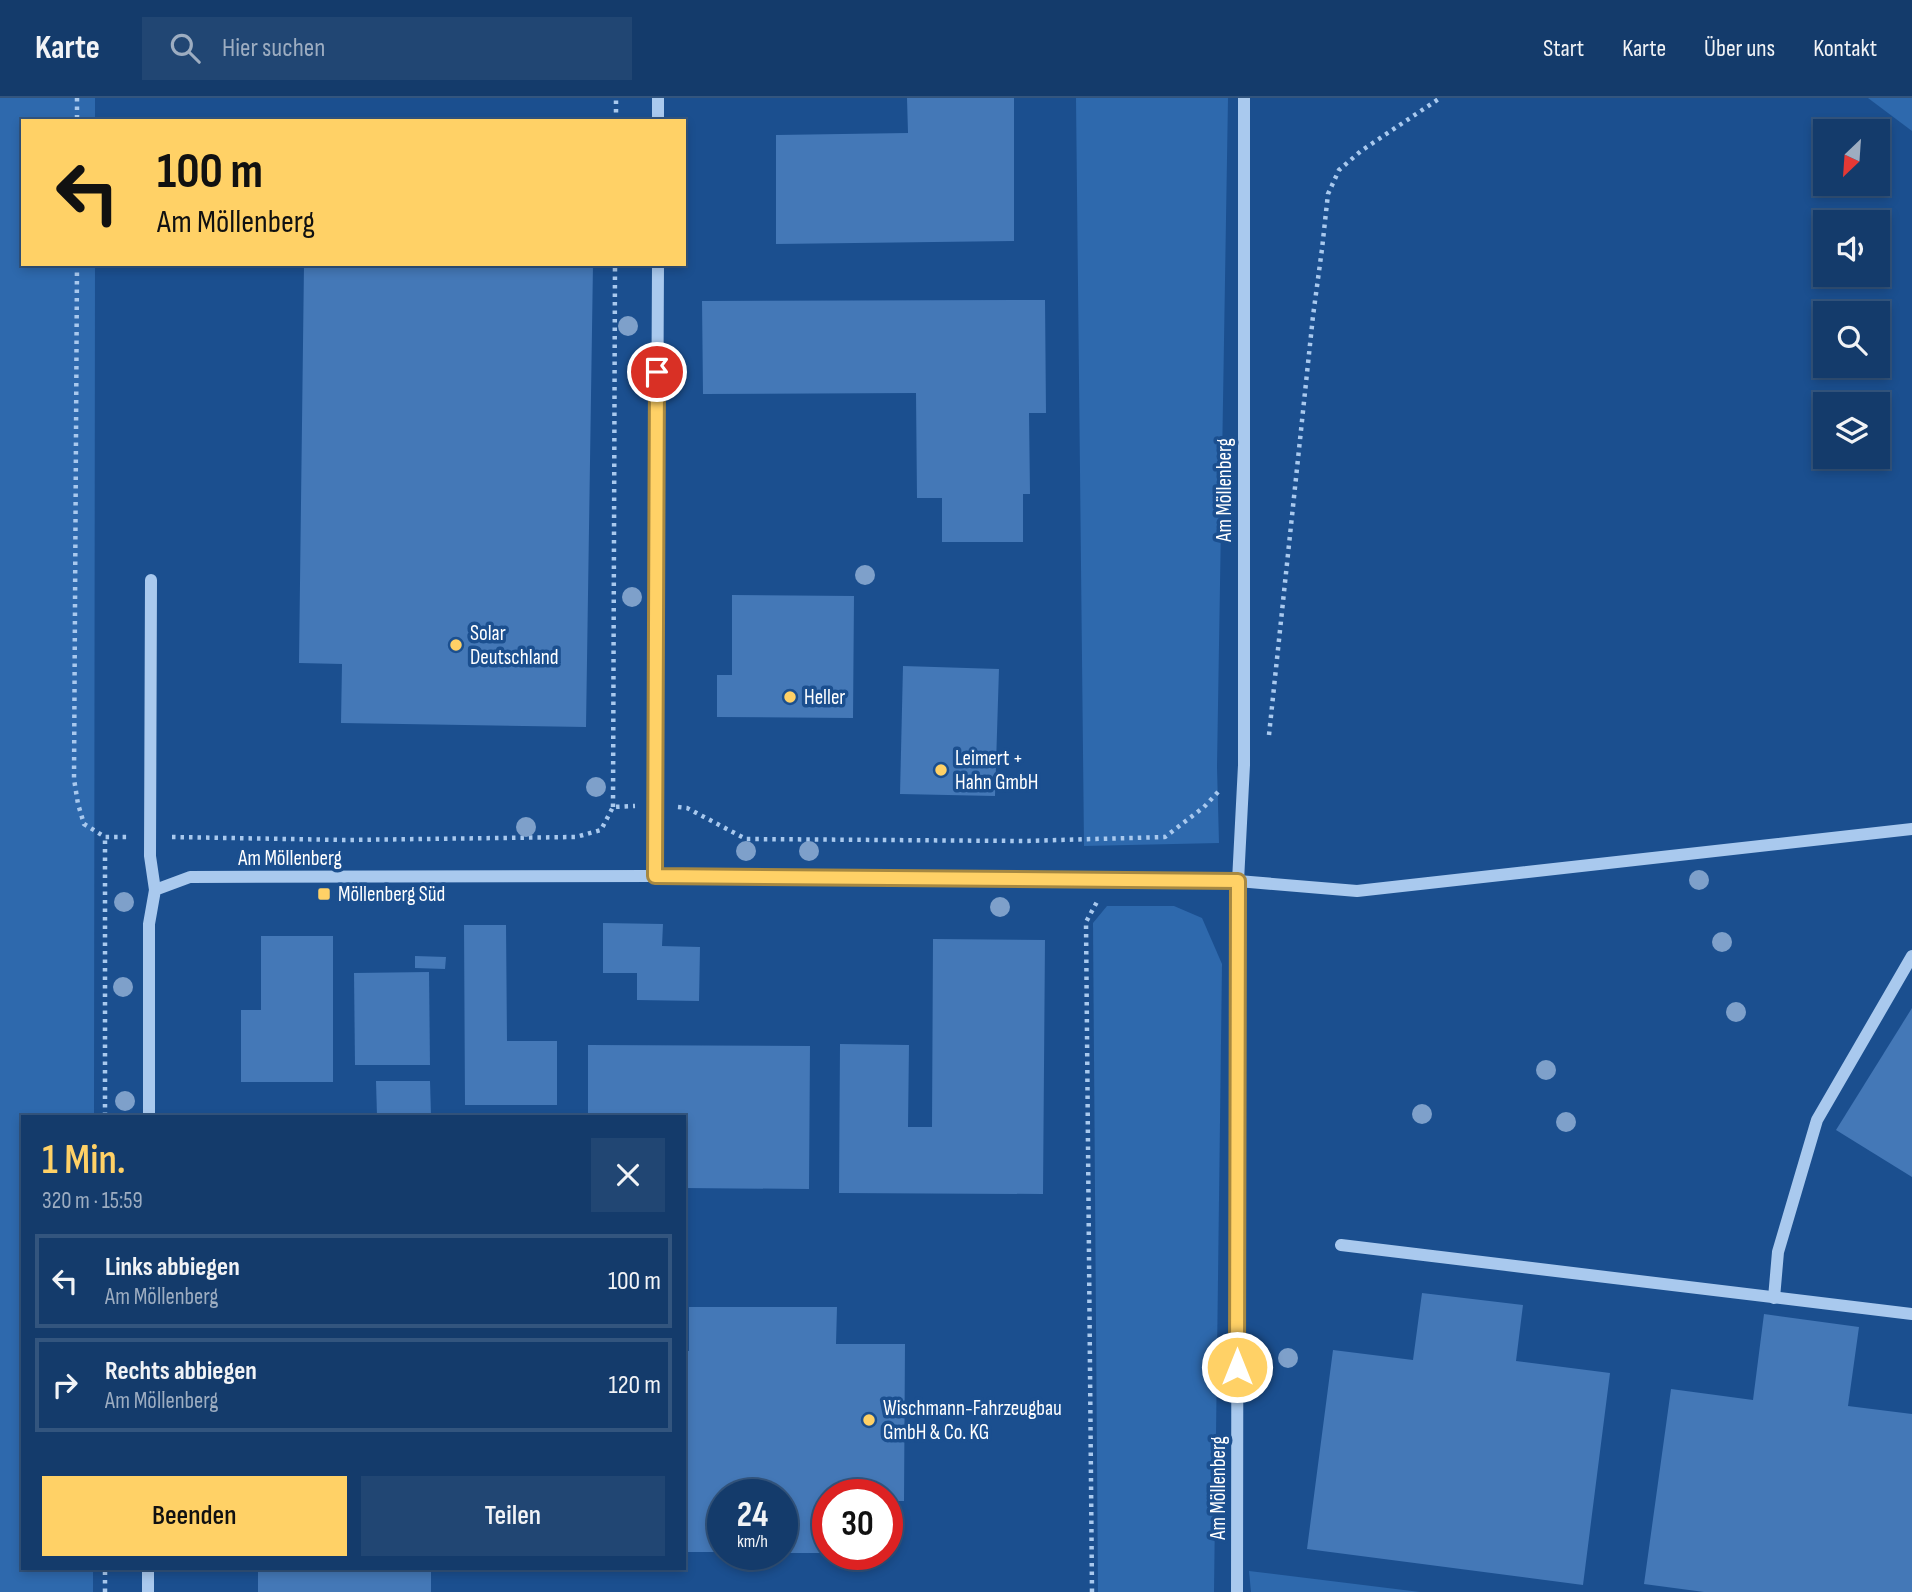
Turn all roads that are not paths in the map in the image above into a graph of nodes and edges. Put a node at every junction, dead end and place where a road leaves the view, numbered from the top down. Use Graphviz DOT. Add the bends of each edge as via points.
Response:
graph roads {
  1 [pos="658,98"];
  2 [pos="1244,98"];
  3 [pos="658,119"];
  4 [pos="658,266"];
  5 [pos="151,580"];
  6 [pos="1912,829"];
  7 [pos="655,876"];
  8 [pos="1238,881"];
  9 [pos="155,890"];
  10 [pos="1912,956"];
  11 [pos="149,1115"];
  12 [pos="1341,1245"];
  13 [pos="1774,1298"];
  14 [pos="1912,1314"];
  15 [pos="148,1570"];
  16 [pos="148,1592"];
  17 [pos="1237,1592"];
  1 -- 3 [label="street"];
  2 -- 8 [label="street, Am Möllenberg" via="1244,765"];
  4 -- 7 [label="street"];
  5 -- 9 [label="street" via="150,856"];
  6 -- 8 [label="street" via="1357,891"];
  7 -- 8 [label="street, Am Möllenberg"];
  7 -- 9 [label="street, Am Möllenberg" via="190,877"];
  8 -- 17 [label="street, Am Möllenberg"];
  9 -- 11 [label="street" via="149,924"];
  10 -- 13 [label="street" via="1818,1120 1778,1252"];
  12 -- 13 [label="street"];
  13 -- 14 [label="street"];
  15 -- 16 [label="street"];
}
